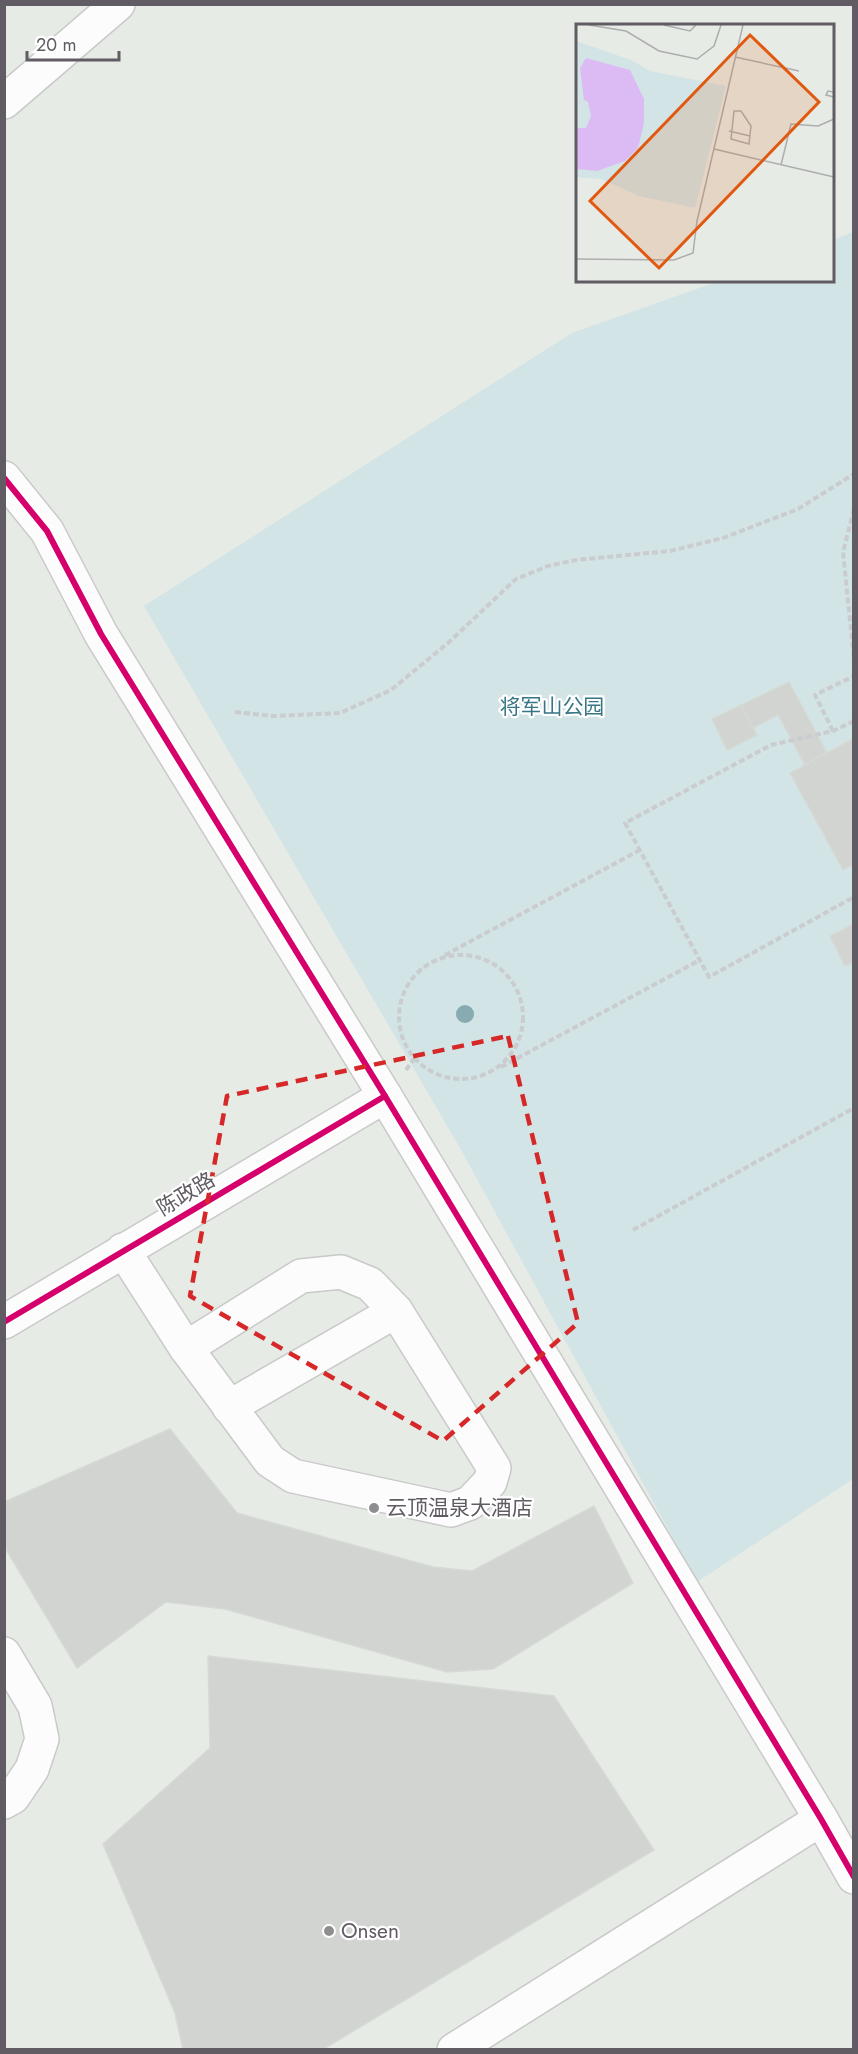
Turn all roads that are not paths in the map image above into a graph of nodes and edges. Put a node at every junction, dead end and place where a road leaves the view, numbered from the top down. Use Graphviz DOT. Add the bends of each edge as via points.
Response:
graph roads {
  1 [pos="118,4"];
  2 [pos="4,102"];
  3 [pos="4,478"];
  4 [pos="385,1096"];
  5 [pos="123,1250"];
  6 [pos="396,1311"];
  7 [pos="4,1322"];
  8 [pos="186,1348"];
  9 [pos="230,1407"];
  10 [pos="4,1654"];
  11 [pos="4,1802"];
  12 [pos="821,1819"];
  13 [pos="854,1877"];
  14 [pos="454,2049"];
  1 -- 2 [label="street"];
  3 -- 4 [label="street" via="47,531 101,634"];
  4 -- 5 [label="street, 陈政路"];
  4 -- 12 [label="street"];
  5 -- 7 [label="street, 陈政路"];
  5 -- 8 [label="street"];
  6 -- 8 [label="street" via="370,1284 341,1272 301,1276"];
  6 -- 9 [label="street"];
  6 -- 9 [label="street" via="494,1468 490,1482 470,1503 451,1510 293,1476 270,1461"];
  8 -- 9 [label="street"];
  10 -- 11 [label="street" via="35,1706 42,1739 32,1768 13,1797"];
  12 -- 13 [label="street"];
  12 -- 14 [label="street"];
}
